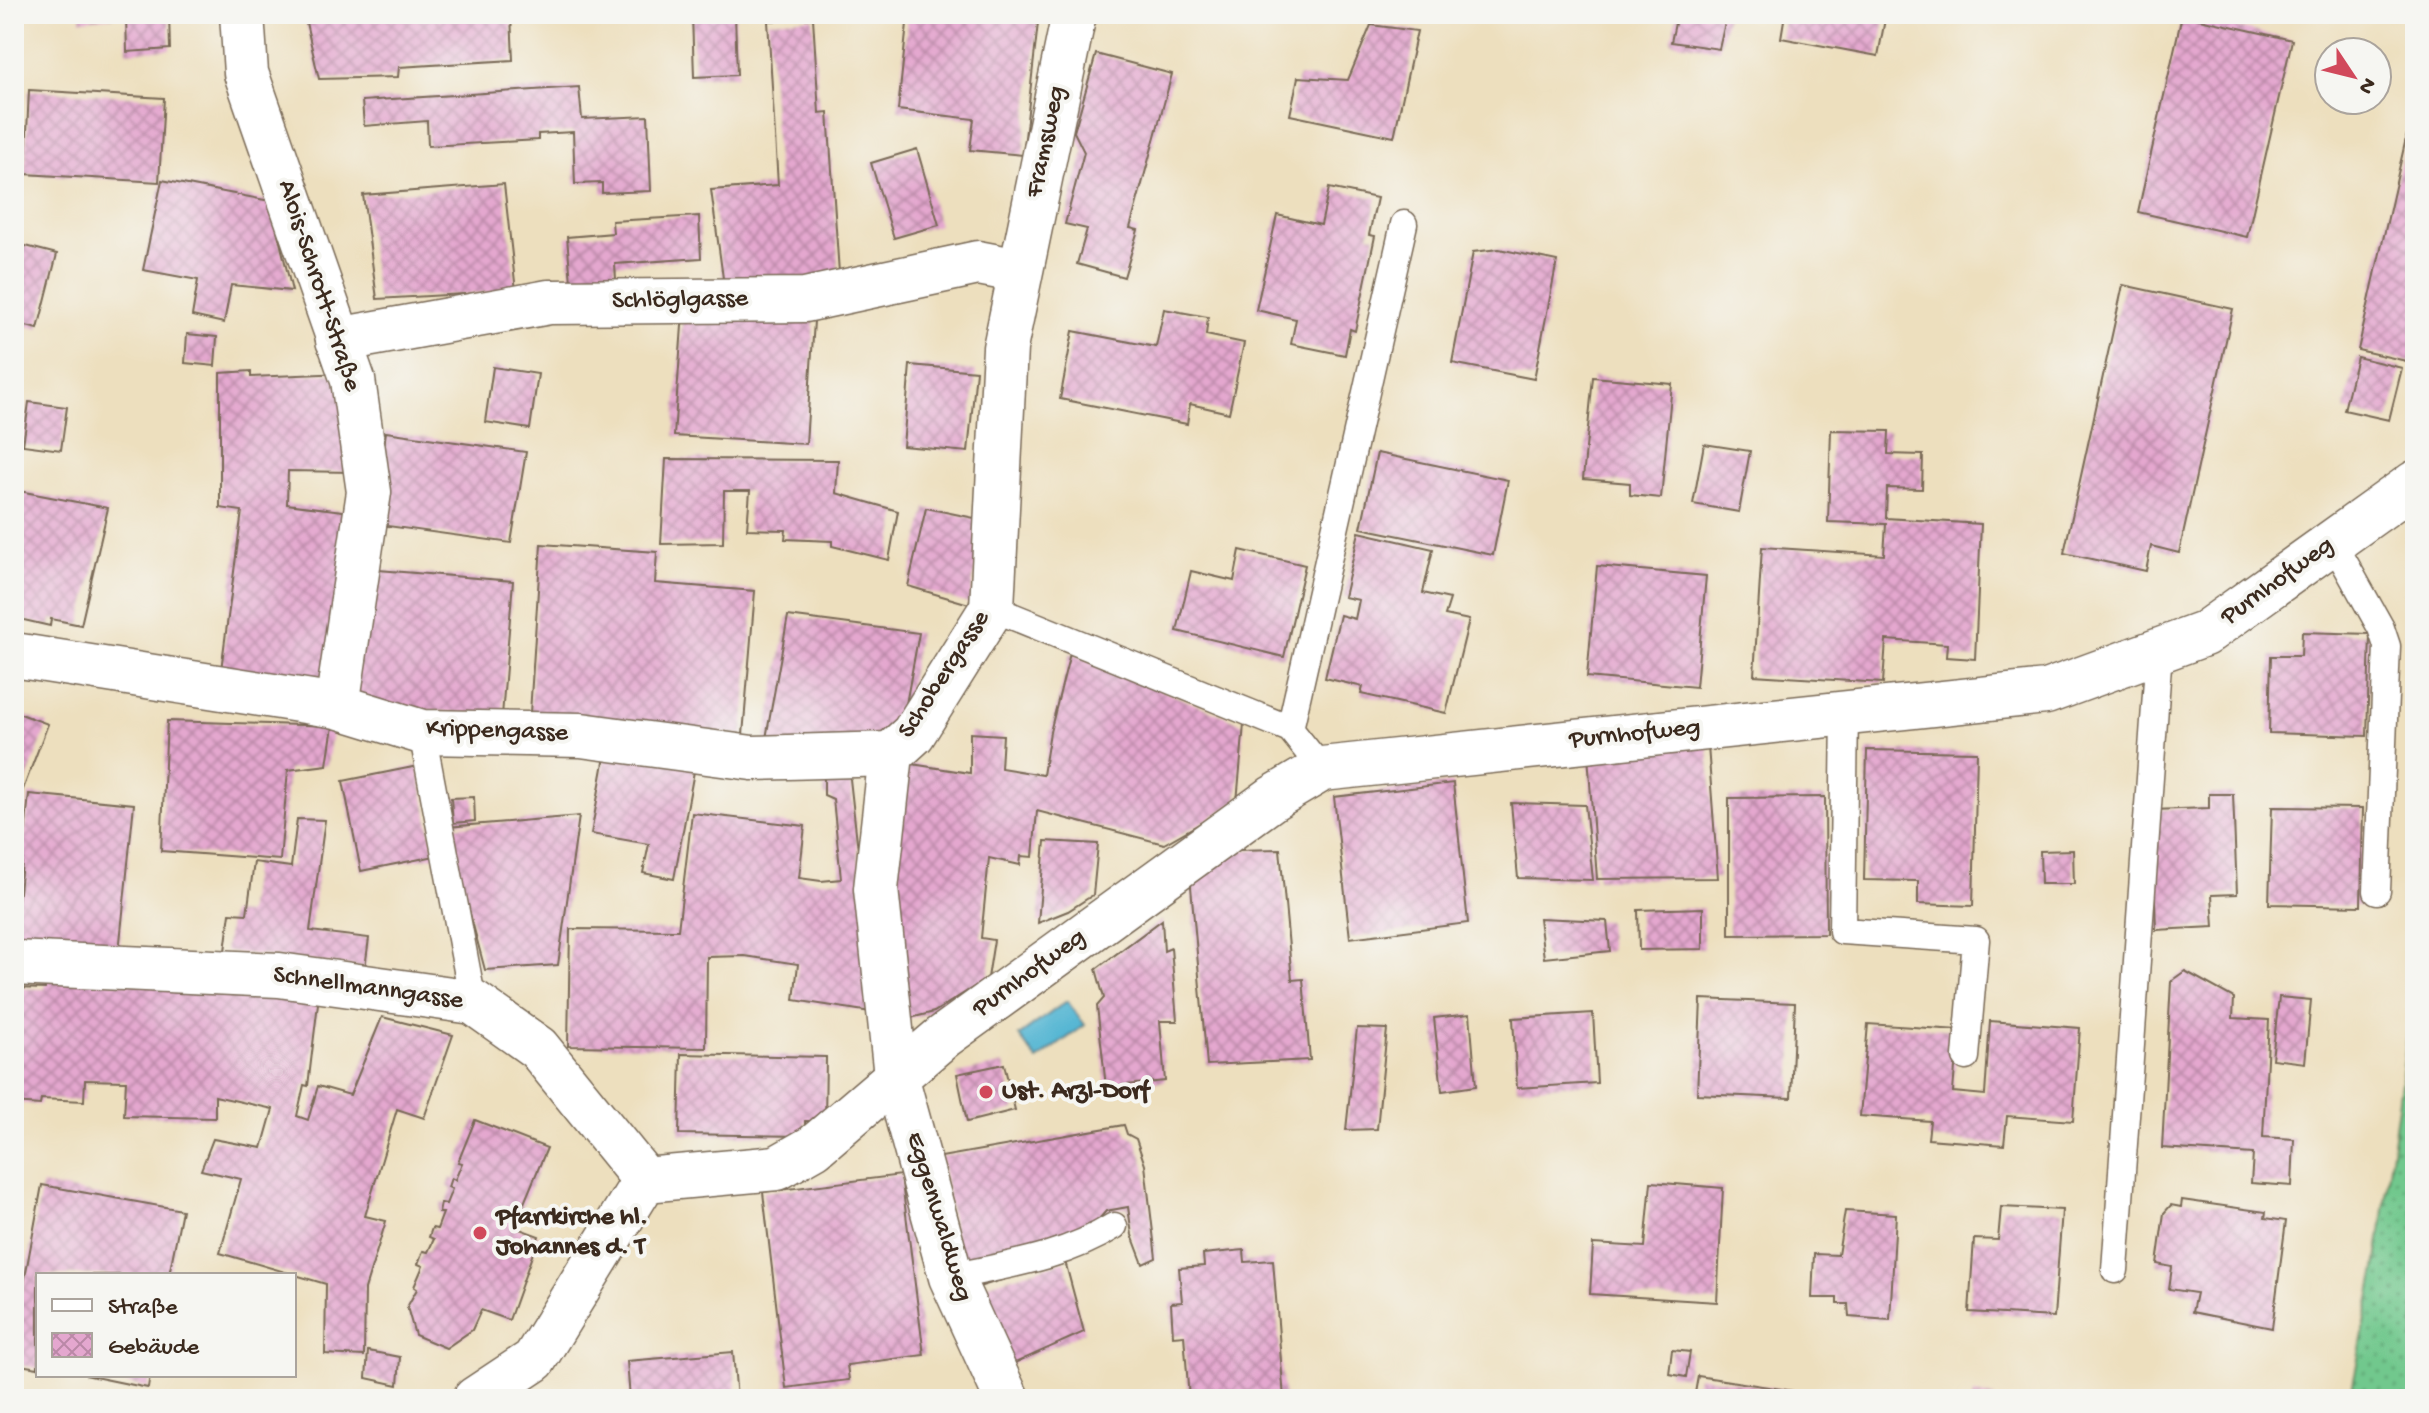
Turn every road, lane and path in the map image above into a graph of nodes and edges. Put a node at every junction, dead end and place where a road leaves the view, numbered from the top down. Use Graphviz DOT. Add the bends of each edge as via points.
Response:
graph roads {
  1 [pos="242,14"];
  2 [pos="1074,14"];
  3 [pos="1404,224"];
  4 [pos="1020,271"];
  5 [pos="338,340"];
  6 [pos="2415,483"];
  7 [pos="2333,542"];
  8 [pos="992,608"];
  9 [pos="2159,651"];
  10 [pos="14,655"];
  11 [pos="337,706"];
  12 [pos="1845,712"];
  13 [pos="1290,729"];
  14 [pos="422,732"];
  15 [pos="891,754"];
  16 [pos="1322,769"];
  17 [pos="2377,891"];
  18 [pos="14,963"];
  19 [pos="473,1002"];
  20 [pos="1966,1057"];
  21 [pos="896,1076"];
  22 [pos="645,1180"];
  23 [pos="1114,1226"];
  24 [pos="2115,1270"];
  25 [pos="951,1277"];
  26 [pos="475,1399"];
  27 [pos="1007,1399"];
  1 -- 5 [label="street, Alois-Schrott-Straße" via="246,73"];
  2 -- 4 [label="street, Framsweg"];
  3 -- 13 [label="lane"];
  4 -- 5 [label="street, Schlöglgasse" via="978,263 805,300 549,302"];
  4 -- 8 [label="street, Schobergasse" via="1005,348"];
  5 -- 11 [label="street, Alois-Schrott-Straße" via="353,380 369,492"];
  6 -- 7 [label="street, Purnhofweg"];
  7 -- 9 [label="street, Purnhofweg" via="2204,634"];
  7 -- 17 [label="lane" via="2387,646"];
  8 -- 13 [label="lane"];
  8 -- 15 [label="street, Schobergasse" via="913,734"];
  9 -- 12 [label="street, Purnhofweg" via="2046,692"];
  9 -- 24 [label="lane"];
  10 -- 11 [label="street, Krippengasse"];
  11 -- 14 [label="street, Krippengasse"];
  12 -- 16 [label="street, Purnhofweg"];
  12 -- 20 [label="lane" via="1842,931 1976,940"];
  13 -- 16 [label="lane"];
  14 -- 15 [label="street, Krippengasse" via="581,735 752,758"];
  14 -- 19 [label="lane"];
  15 -- 21 [label="street, Schobergasse" via="876,889"];
  16 -- 21 [label="street, Purnhofweg" via="1273,798"];
  18 -- 19 [label="street, Schnellmanngasse" via="279,975"];
  19 -- 22 [label="street, Schnellmanngasse" via="538,1048"];
  21 -- 22 [label="street, Purnhofweg" via="814,1147 777,1168"];
  21 -- 25 [label="street, Eggenwaldweg"];
  22 -- 26 [label="street" via="534,1360"];
  23 -- 25 [label="lane" via="1091,1241 1044,1257"];
  25 -- 27 [label="street, Eggenwaldweg"];
}
